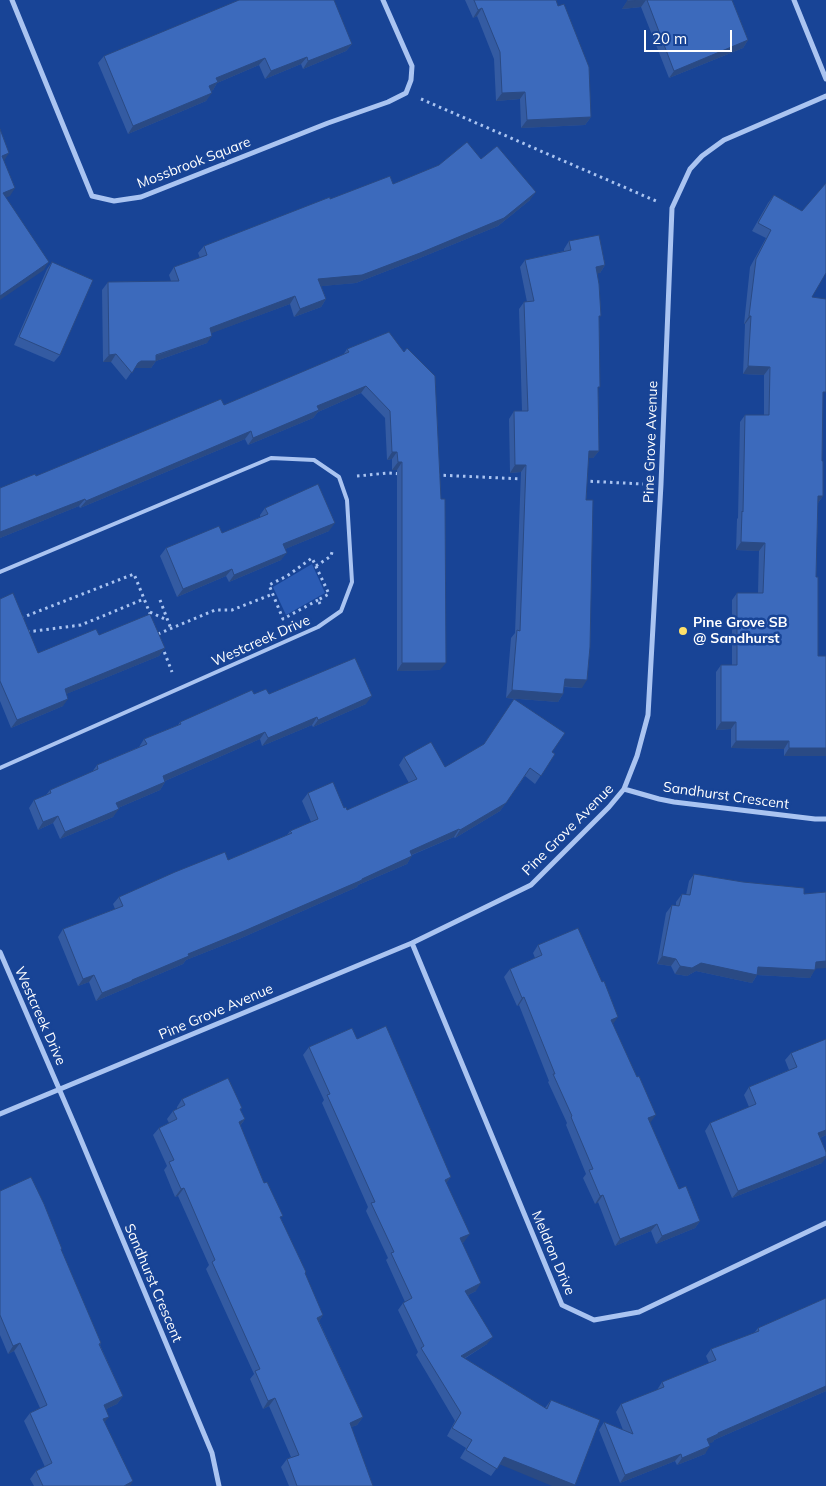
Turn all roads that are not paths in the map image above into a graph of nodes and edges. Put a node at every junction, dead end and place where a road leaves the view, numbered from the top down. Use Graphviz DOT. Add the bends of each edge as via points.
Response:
graph roads {
  1 [pos="12,0"];
  2 [pos="383,0"];
  3 [pos="794,0"];
  4 [pos="826,79"];
  5 [pos="826,96"];
  6 [pos="0,572"];
  7 [pos="0,768"];
  8 [pos="624,789"];
  9 [pos="826,819"];
  10 [pos="412,943"];
  11 [pos="0,952"];
  12 [pos="60,1090"];
  13 [pos="0,1114"];
  14 [pos="826,1224"];
  15 [pos="219,1486"];
  1 -- 2 [label="street, Mossbrook Square" via="92,196 114,202 141,197 406,93 412,66"];
  3 -- 4 [label="street"];
  5 -- 8 [label="street, Pine Grove Avenue" via="724,140 702,156 690,170 672,208 648,715"];
  6 -- 7 [label="lane, Westcreek Drive" via="271,458 314,460 339,477 347,500 352,582 340,611 318,628"];
  8 -- 9 [label="street, Sandhurst Crescent" via="674,802"];
  8 -- 10 [label="street, Pine Grove Avenue" via="531,884"];
  10 -- 12 [label="street, Pine Grove Avenue"];
  10 -- 14 [label="street, Meldron Drive" via="562,1305 594,1320 639,1312"];
  11 -- 12 [label="street, Westcreek Drive"];
  12 -- 13 [label="street, Pine Grove Avenue"];
  12 -- 15 [label="street, Sandhurst Crescent" via="212,1454"];
}
